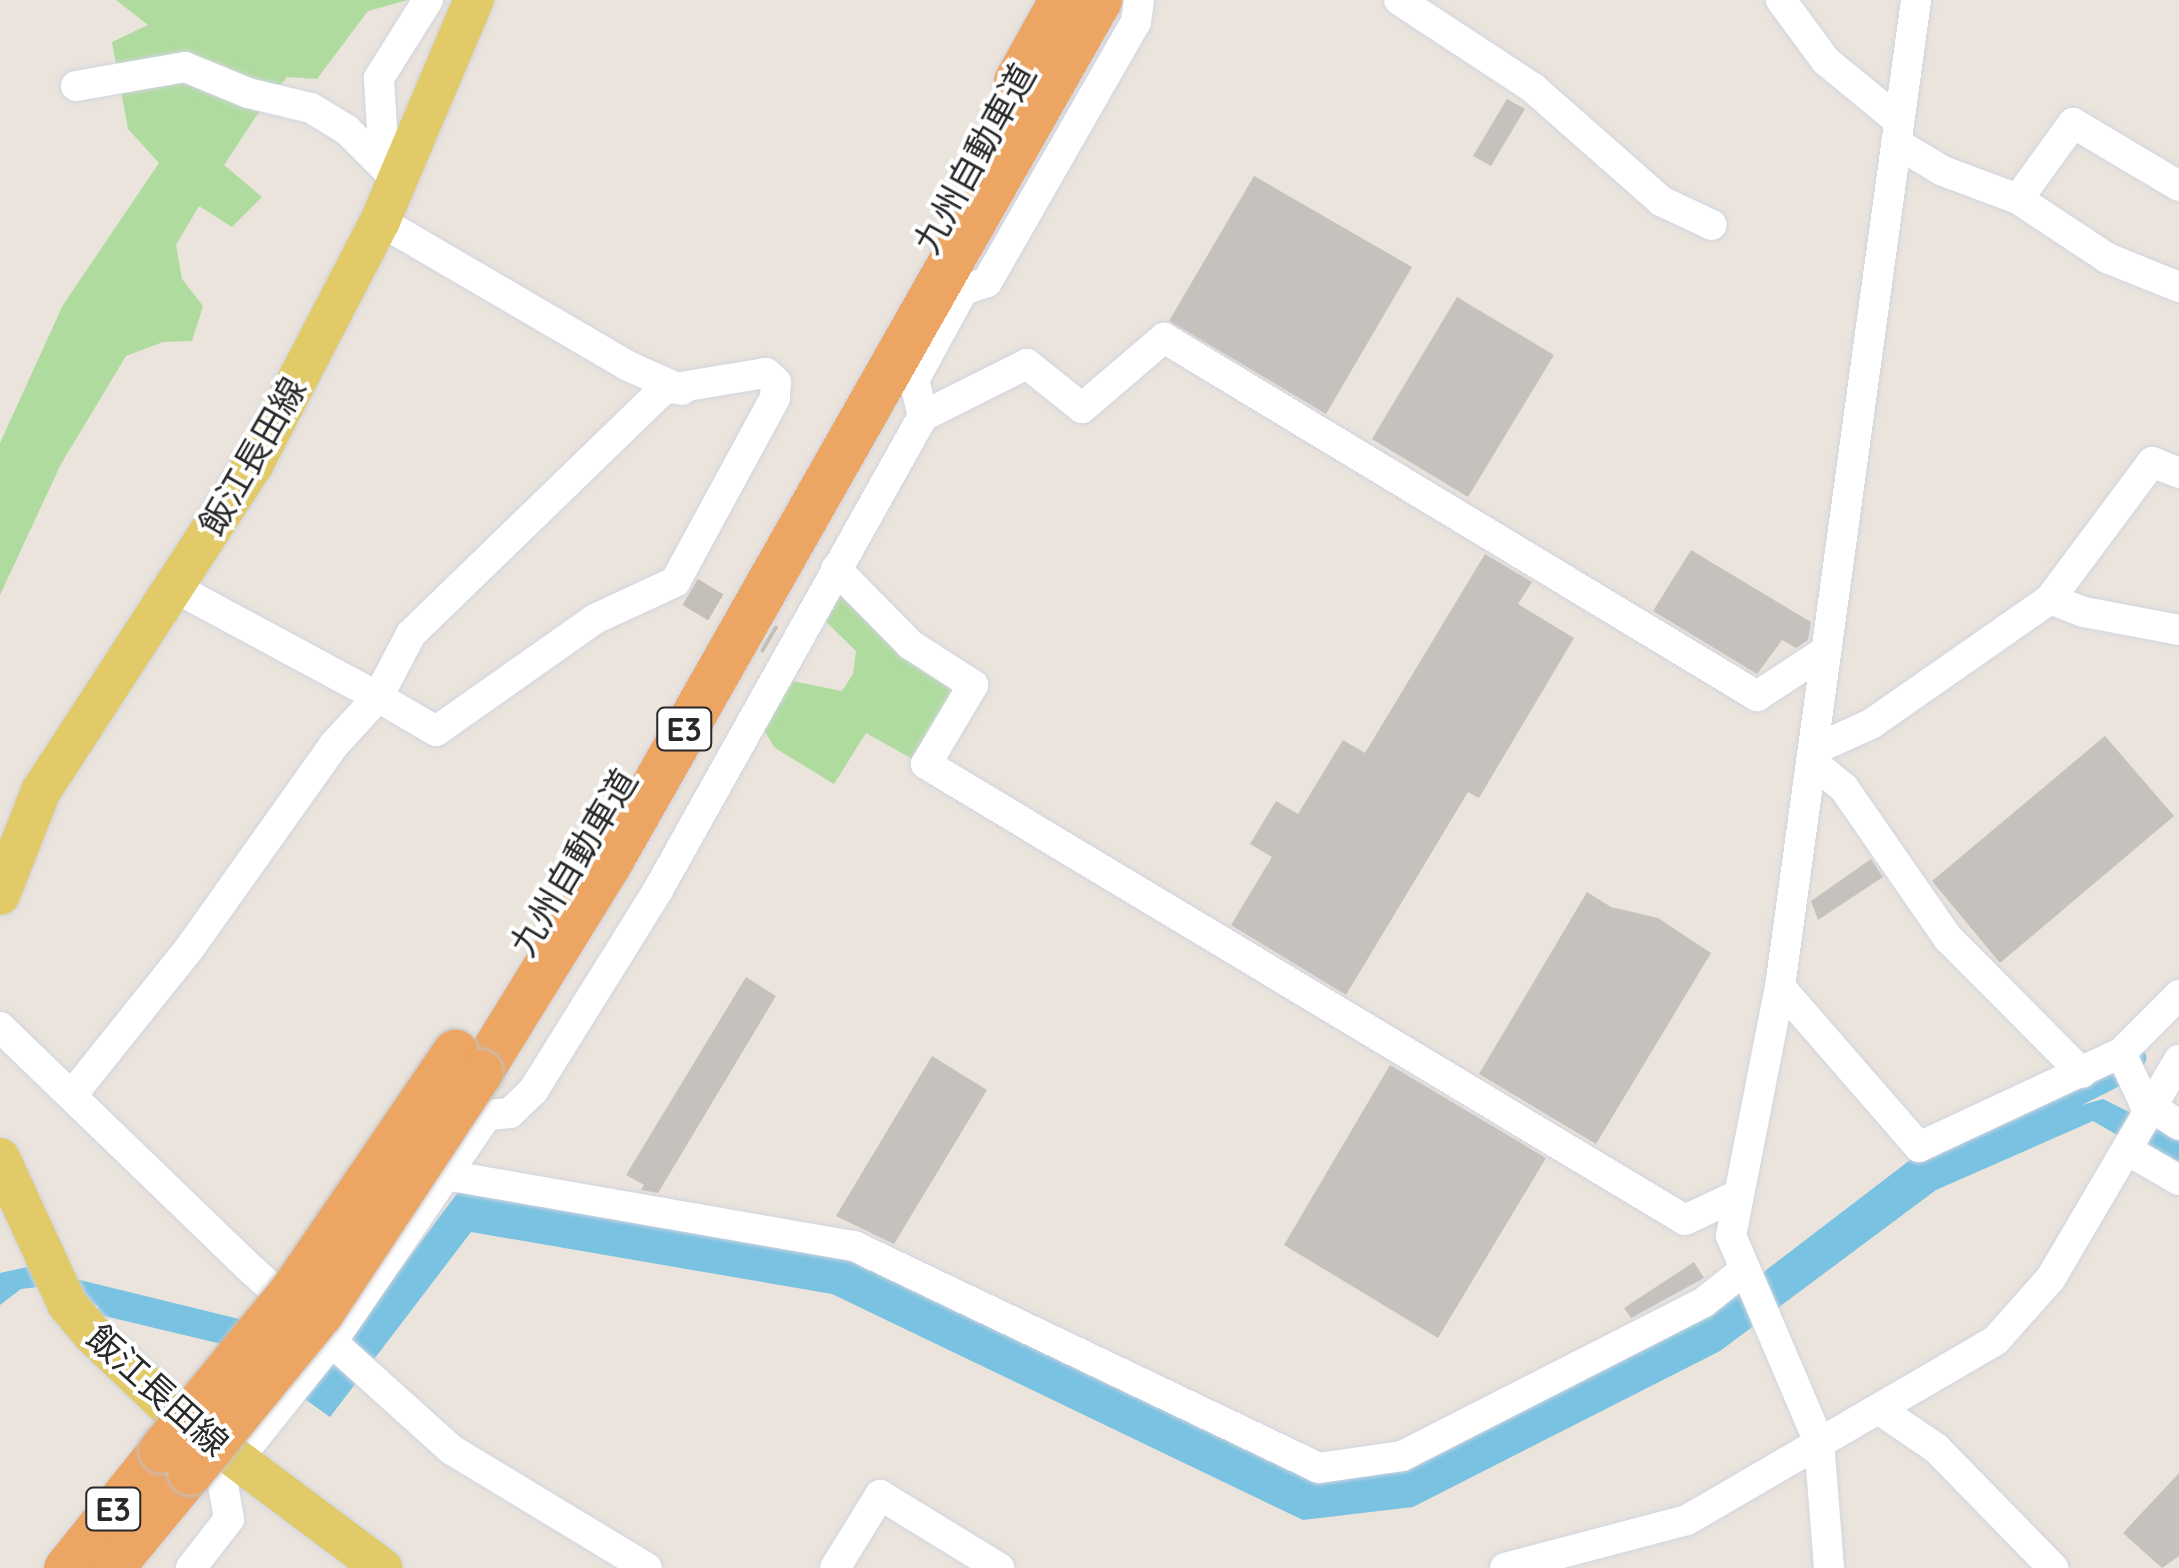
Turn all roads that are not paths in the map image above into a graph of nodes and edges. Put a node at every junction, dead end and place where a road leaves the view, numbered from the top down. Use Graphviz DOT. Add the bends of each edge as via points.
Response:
graph roads {
  1 [pos="428,0"];
  2 [pos="474,0"];
  3 [pos="1061,0"];
  4 [pos="1099,0"];
  5 [pos="1139,0"];
  6 [pos="1399,0"];
  7 [pos="1782,0"];
  8 [pos="1916,0"];
  9 [pos="76,86"];
  10 [pos="1898,132"];
  11 [pos="397,180"];
  12 [pos="2179,186"];
  13 [pos="2018,199"];
  14 [pos="380,221"];
  15 [pos="1712,225"];
  16 [pos="941,244"];
  17 [pos="2179,287"];
  18 [pos="682,390"];
  19 [pos="923,416"];
  20 [pos="2179,473"];
  21 [pos="836,569"];
  22 [pos="174,587"];
  23 [pos="2050,598"];
  24 [pos="2179,630"];
  25 [pos="1824,653"];
  26 [pos="378,697"];
  27 [pos="1812,756"];
  28 [pos="0,895"];
  29 [pos="1780,988"];
  30 [pos="2179,996"];
  31 [pos="0,1027"];
  32 [pos="2121,1053"];
  33 [pos="2179,1060"];
  34 [pos="2082,1073"];
  35 [pos="72,1096"];
  36 [pos="2152,1110"];
  37 [pos="2179,1126"];
  38 [pos="2127,1150"];
  39 [pos="0,1158"];
  40 [pos="446,1175"];
  41 [pos="2179,1180"];
  42 [pos="1736,1196"];
  43 [pos="1743,1274"];
  44 [pos="336,1343"];
  45 [pos="1880,1410"];
  46 [pos="1819,1442"];
  47 [pos="237,1460"];
  48 [pos="175,1461"];
  49 [pos="66,1568"];
  50 [pos="111,1568"];
  51 [pos="192,1568"];
  52 [pos="382,1568"];
  53 [pos="647,1568"];
  54 [pos="835,1568"];
  55 [pos="999,1568"];
  56 [pos="1505,1568"];
  57 [pos="1829,1568"];
  58 [pos="2053,1568"];
  1 -- 11 [label="street" via="379,78 383,146"];
  2 -- 11 [label="main road, 飯江長田線"];
  3 -- 16 [label="highway, 九州自動車道 / E3"];
  4 -- 16 [label="highway, 九州自動車道 / E3"];
  5 -- 19 [label="street" via="1136,22 987,282 963,290 914,380"];
  6 -- 15 [label="street" via="1533,88 1660,201"];
  7 -- 10 [label="street" via="1826,61"];
  8 -- 10 [label="street"];
  9 -- 11 [label="street" via="185,67 248,93 310,108 347,130"];
  10 -- 13 [label="street" via="1943,171"];
  10 -- 25 [label="street"];
  11 -- 14 [label="main road, 飯江長田線"];
  12 -- 13 [label="street" via="2073,123"];
  13 -- 17 [label="street" via="2106,258"];
  14 -- 18 [label="street" via="628,366"];
  14 -- 22 [label="main road, 飯江長田線" via="253,465"];
  16 -- 48 [label="highway, 九州自動車道 / E3, bridge" via="468,1062 290,1292"];
  18 -- 26 [label="street" via="663,390 410,634"];
  18 -- 26 [label="street" via="766,373 776,382 775,398 682,587 595,619 436,731"];
  19 -- 21 [label="street"];
  19 -- 25 [label="street" via="1028,364 1082,408 1164,338 1757,696"];
  20 -- 23 [label="street" via="2152,462"];
  21 -- 40 [label="street" via="781,646 658,890 534,1091 510,1112 487,1115"];
  21 -- 42 [label="street" via="910,645 974,685 926,764 1685,1220"];
  22 -- 26 [label="street"];
  22 -- 28 [label="main road, 飯江長田線" via="42,791"];
  23 -- 24 [label="street" via="2084,612"];
  23 -- 27 [label="street" via="1871,724"];
  25 -- 27 [label="street"];
  26 -- 35 [label="street" via="334,746 189,949"];
  27 -- 29 [label="street"];
  27 -- 34 [label="street" via="1844,788 1948,938"];
  29 -- 34 [label="street" via="1919,1146"];
  29 -- 42 [label="street"];
  30 -- 32 [label="street"];
  31 -- 35 [label="street"];
  32 -- 34 [label="street"];
  32 -- 36 [label="street"];
  33 -- 36 [label="street"];
  35 -- 44 [label="street"];
  36 -- 37 [label="street"];
  36 -- 38 [label="street"];
  38 -- 41 [label="street"];
  38 -- 45 [label="street" via="2050,1278 2014,1322"];
  39 -- 47 [label="main road, 飯江長田線" via="50,1270 92,1334"];
  40 -- 43 [label="street" via="854,1246 1319,1468 1402,1456 1704,1302"];
  40 -- 44 [label="street"];
  42 -- 43 [label="street" via="1731,1236"];
  43 -- 46 [label="street"];
  44 -- 47 [label="street"];
  44 -- 53 [label="street" via="452,1450"];
  45 -- 46 [label="street"];
  45 -- 58 [label="street" via="1936,1448"];
  46 -- 56 [label="street" via="1688,1520"];
  46 -- 57 [label="street"];
  47 -- 51 [label="street" via="222,1479 229,1519"];
  47 -- 52 [label="main road, 飯江長田線"];
  48 -- 49 [label="highway, 九州自動車道 / E3"];
  48 -- 50 [label="highway, 九州自動車道 / E3"];
  54 -- 55 [label="street" via="880,1495"];
}
